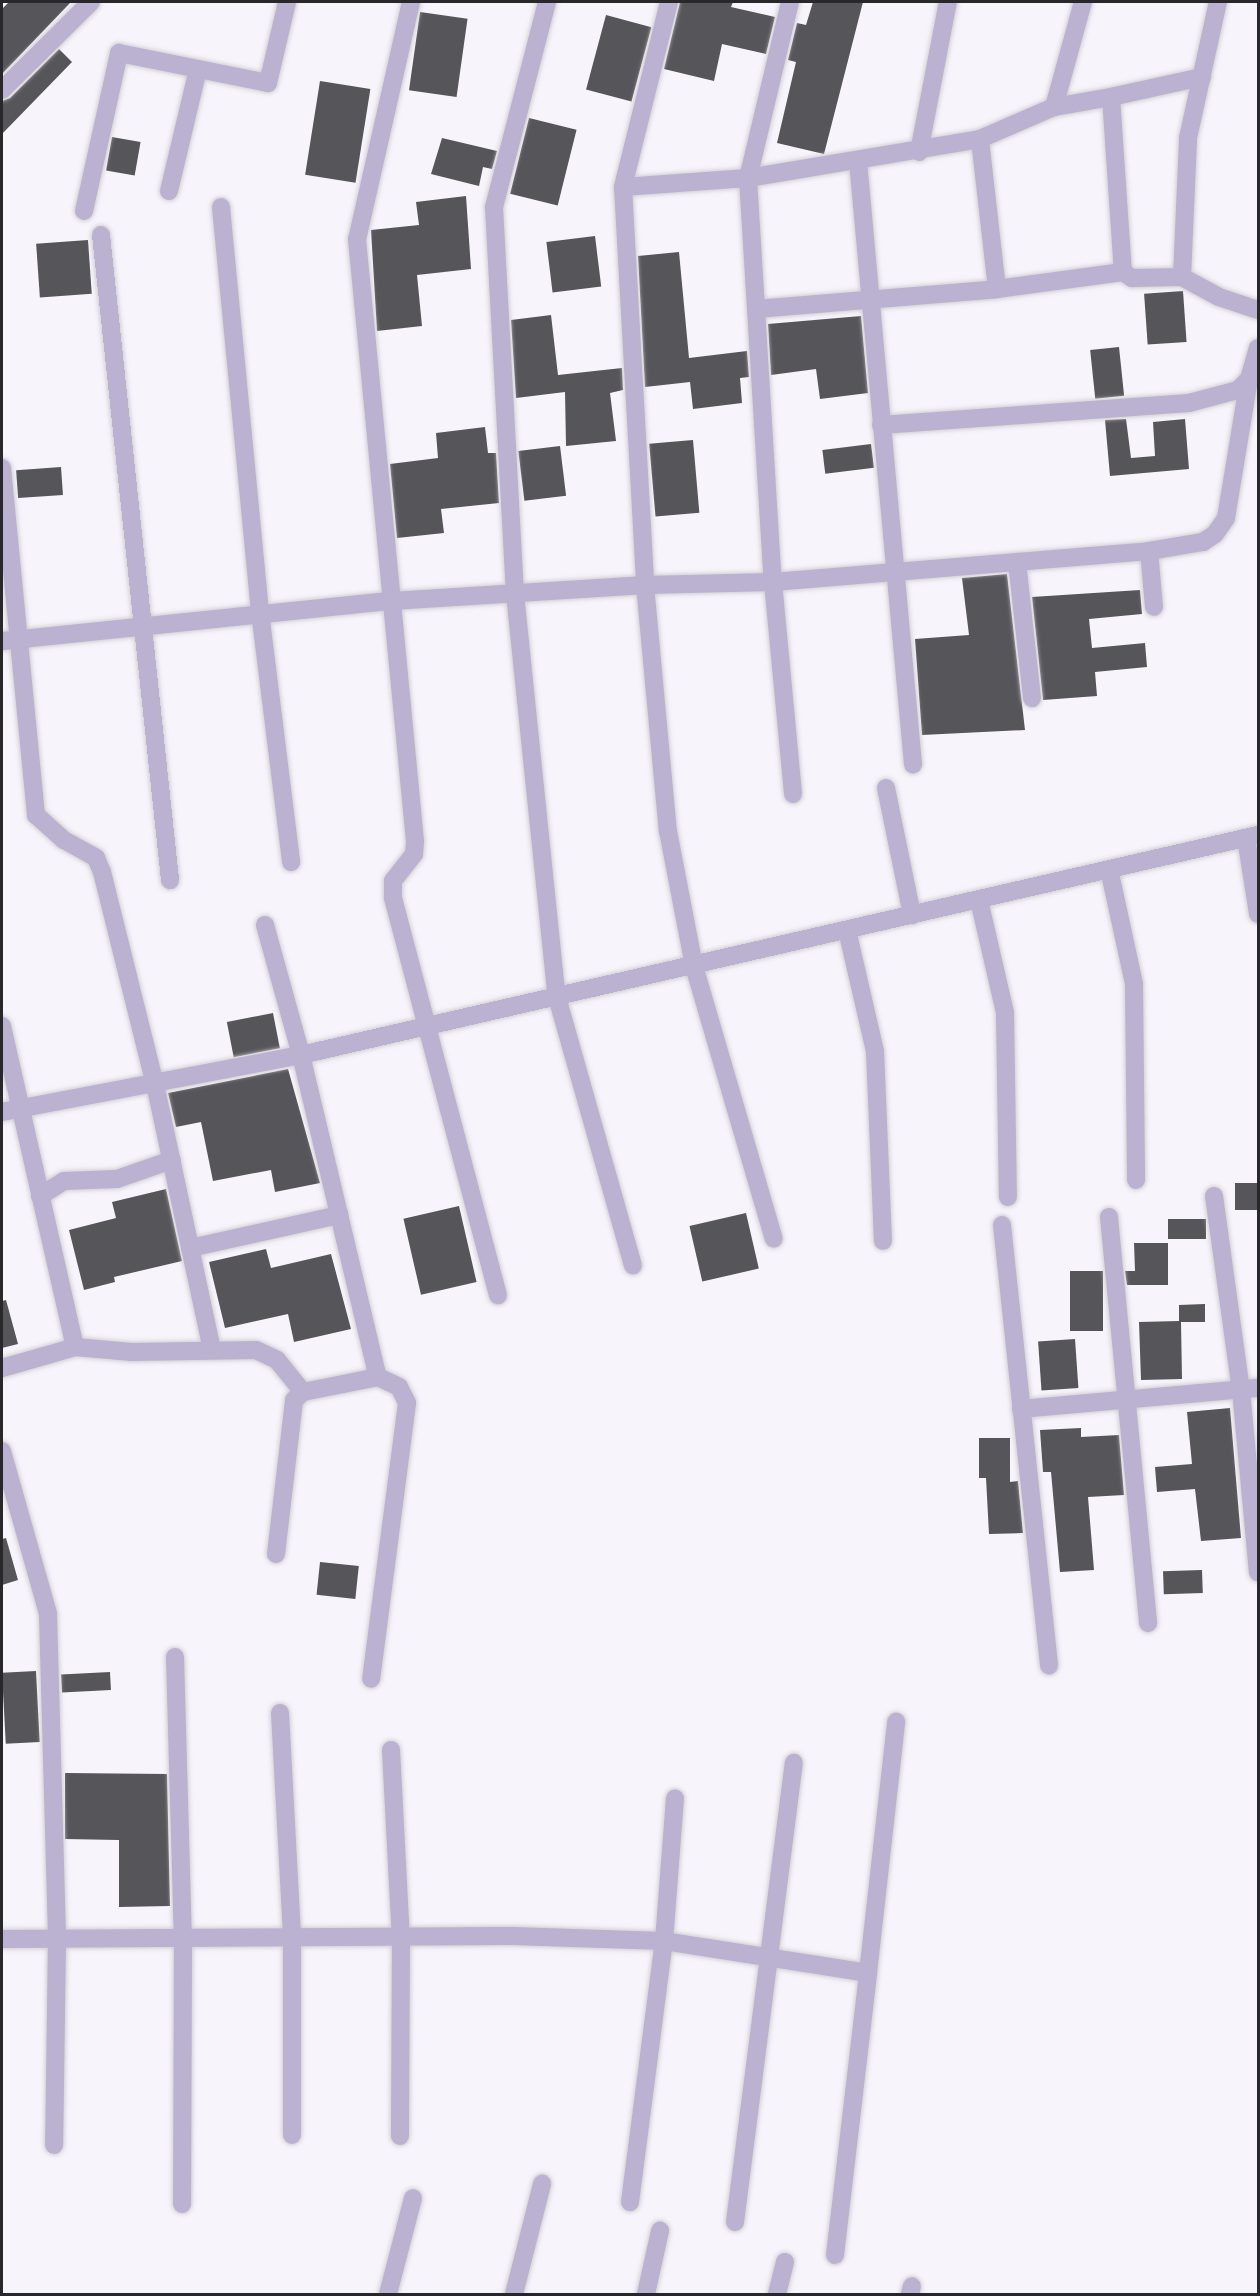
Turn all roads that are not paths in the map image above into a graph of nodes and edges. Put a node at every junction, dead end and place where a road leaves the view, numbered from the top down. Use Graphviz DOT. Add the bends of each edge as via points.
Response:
graph roads {
  1 [pos="91,2"];
  2 [pos="287,2"];
  3 [pos="411,2"];
  4 [pos="546,2"];
  5 [pos="669,2"];
  6 [pos="790,2"];
  7 [pos="948,2"];
  8 [pos="1083,2"];
  9 [pos="1218,2"];
  10 [pos="198,69"];
  11 [pos="1202,77"];
  12 [pos="2,90"];
  13 [pos="1111,97"];
  14 [pos="1054,107"];
  15 [pos="980,139"];
  16 [pos="919,152"];
  17 [pos="858,161"];
  18 [pos="748,177"];
  19 [pos="623,187"];
  20 [pos="169,191"];
  21 [pos="221,207"];
  22 [pos="84,211"];
  23 [pos="100,235"];
  24 [pos="1123,272"];
  25 [pos="1182,277"];
  26 [pos="997,289"];
  27 [pos="870,297"];
  28 [pos="756,309"];
  29 [pos="1258,310"];
  30 [pos="1258,348"];
  31 [pos="1249,379"];
  32 [pos="881,425"];
  33 [pos="2,468"];
  34 [pos="1149,551"];
  35 [pos="1017,562"];
  36 [pos="894,572"];
  37 [pos="773,582"];
  38 [pos="645,585"];
  39 [pos="515,594"];
  40 [pos="392,601"];
  41 [pos="1154,607"];
  42 [pos="260,612"];
  43 [pos="140,625"];
  44 [pos="9,639"];
  45 [pos="1032,698"];
  46 [pos="913,764"];
  47 [pos="886,788"];
  48 [pos="793,794"];
  49 [pos="1252,836"];
  50 [pos="291,862"];
  51 [pos="1109,869"];
  52 [pos="170,880"];
  53 [pos="979,900"];
  54 [pos="1258,914"];
  55 [pos="912,915"];
  56 [pos="265,925"];
  57 [pos="847,930"];
  58 [pos="694,966"];
  59 [pos="557,997"];
  60 [pos="2,1026"];
  61 [pos="427,1026"];
  62 [pos="300,1055"];
  63 [pos="155,1084"];
  64 [pos="21,1110"];
  65 [pos="2,1112"];
  66 [pos="172,1160"];
  67 [pos="1136,1180"];
  68 [pos="40,1196"];
  69 [pos="1214,1196"];
  70 [pos="1008,1197"];
  71 [pos="339,1215"];
  72 [pos="1109,1217"];
  73 [pos="1002,1226"];
  74 [pos="774,1239"];
  75 [pos="883,1241"];
  76 [pos="190,1248"];
  77 [pos="633,1265"];
  78 [pos="498,1295"];
  79 [pos="75,1347"];
  80 [pos="212,1349"];
  81 [pos="2,1368"];
  82 [pos="378,1377"];
  83 [pos="1250,1389"];
  84 [pos="303,1392"];
  85 [pos="1126,1399"];
  86 [pos="1021,1409"];
  87 [pos="3,1459"];
  88 [pos="276,1554"];
  89 [pos="1258,1572"];
  90 [pos="1148,1623"];
  91 [pos="175,1657"];
  92 [pos="1049,1666"];
  93 [pos="371,1679"];
  94 [pos="280,1713"];
  95 [pos="896,1722"];
  96 [pos="391,1750"];
  97 [pos="794,1763"];
  98 [pos="675,1798"];
  99 [pos="183,1938"];
  100 [pos="292,1938"];
  101 [pos="401,1938"];
  102 [pos="2,1939"];
  103 [pos="57,1939"];
  104 [pos="664,1941"];
  105 [pos="768,1955"];
  106 [pos="868,1973"];
  107 [pos="292,2135"];
  108 [pos="400,2136"];
  109 [pos="54,2145"];
  110 [pos="542,2184"];
  111 [pos="413,2198"];
  112 [pos="630,2202"];
  113 [pos="182,2204"];
  114 [pos="735,2222"];
  115 [pos="660,2231"];
  116 [pos="835,2254"];
  117 [pos="784,2262"];
  118 [pos="388,2295"];
  119 [pos="514,2295"];
  120 [pos="646,2295"];
  121 [pos="777,2295"];
  1 -- 12 [label="street"];
  2 -- 10 [label="street" via="268,83"];
  3 -- 40 [label="street" via="357,239"];
  4 -- 39 [label="street" via="494,207"];
  5 -- 19 [label="street"];
  6 -- 18 [label="street"];
  7 -- 16 [label="street"];
  8 -- 14 [label="street"];
  9 -- 11 [label="street"];
  10 -- 20 [label="street"];
  10 -- 22 [label="street" via="119,53"];
  11 -- 13 [label="street"];
  11 -- 25 [label="street" via="1188,138"];
  13 -- 14 [label="street"];
  13 -- 24 [label="street"];
  14 -- 15 [label="street"];
  15 -- 16 [label="street"];
  15 -- 26 [label="street"];
  16 -- 17 [label="street"];
  17 -- 18 [label="street"];
  17 -- 27 [label="street"];
  18 -- 19 [label="street"];
  18 -- 28 [label="street"];
  19 -- 38 [label="street"];
  21 -- 42 [label="street"];
  23 -- 43 [label="street"];
  24 -- 25 [label="street" via="1132,278"];
  24 -- 26 [label="street"];
  25 -- 29 [label="street" via="1219,297"];
  26 -- 27 [label="street"];
  27 -- 28 [label="street"];
  27 -- 32 [label="street"];
  28 -- 37 [label="street"];
  30 -- 31 [label="street"];
  31 -- 32 [label="street" via="1238,390 1189,403"];
  31 -- 34 [label="street" via="1226,518 1215,534 1203,542"];
  32 -- 36 [label="street"];
  33 -- 44 [label="street"];
  34 -- 35 [label="street"];
  34 -- 41 [label="street"];
  35 -- 36 [label="street"];
  35 -- 45 [label="street"];
  36 -- 37 [label="street"];
  36 -- 46 [label="street"];
  37 -- 38 [label="street"];
  37 -- 48 [label="street"];
  38 -- 39 [label="street"];
  38 -- 58 [label="street" via="668,831"];
  39 -- 40 [label="street"];
  39 -- 59 [label="street"];
  40 -- 42 [label="street"];
  40 -- 61 [label="street" via="415,841 414,854 393,881 393,898"];
  42 -- 43 [label="street"];
  42 -- 50 [label="street"];
  43 -- 44 [label="street"];
  43 -- 52 [label="street"];
  44 -- 63 [label="street" via="36,815 64,840 96,858"];
  47 -- 55 [label="street"];
  49 -- 51 [label="street"];
  49 -- 54 [label="street"];
  51 -- 53 [label="street"];
  51 -- 67 [label="street" via="1134,984"];
  53 -- 55 [label="street"];
  53 -- 70 [label="street" via="1005,1013"];
  55 -- 57 [label="street"];
  56 -- 62 [label="street"];
  57 -- 58 [label="street"];
  57 -- 75 [label="street" via="875,1051"];
  58 -- 59 [label="street"];
  58 -- 74 [label="street"];
  59 -- 61 [label="street"];
  59 -- 77 [label="street"];
  60 -- 64 [label="street"];
  61 -- 62 [label="street"];
  61 -- 78 [label="street"];
  62 -- 63 [label="street"];
  62 -- 71 [label="street"];
  63 -- 64 [label="street"];
  63 -- 66 [label="street"];
  64 -- 65 [label="street"];
  64 -- 68 [label="street"];
  66 -- 68 [label="street" via="117,1179 64,1181"];
  66 -- 76 [label="street"];
  68 -- 79 [label="street"];
  69 -- 83 [label="street"];
  71 -- 76 [label="street"];
  71 -- 82 [label="street"];
  72 -- 85 [label="street"];
  73 -- 86 [label="street"];
  76 -- 80 [label="street"];
  79 -- 80 [label="street" via="132,1352"];
  79 -- 81 [label="street"];
  80 -- 84 [label="street" via="256,1350 277,1360"];
  82 -- 84 [label="street"];
  82 -- 93 [label="street" via="399,1387 407,1402"];
  83 -- 85 [label="street"];
  83 -- 89 [label="street"];
  84 -- 88 [label="street" via="294,1400"];
  85 -- 86 [label="street"];
  85 -- 90 [label="street"];
  86 -- 92 [label="street"];
  87 -- 103 [label="street" via="48,1614"];
  91 -- 99 [label="street"];
  94 -- 100 [label="street"];
  95 -- 106 [label="street"];
  96 -- 101 [label="street"];
  97 -- 105 [label="street"];
  98 -- 104 [label="street"];
  99 -- 100 [label="street"];
  99 -- 103 [label="street"];
  99 -- 113 [label="street"];
  100 -- 101 [label="street"];
  100 -- 107 [label="street"];
  101 -- 104 [label="street"];
  101 -- 108 [label="street"];
  102 -- 103 [label="street"];
  103 -- 109 [label="street"];
  104 -- 105 [label="street"];
  104 -- 112 [label="street"];
  105 -- 106 [label="street"];
  105 -- 114 [label="street"];
  106 -- 116 [label="street"];
  110 -- 119 [label="street"];
  111 -- 118 [label="street"];
  115 -- 120 [label="street"];
  117 -- 121 [label="street"];
}
